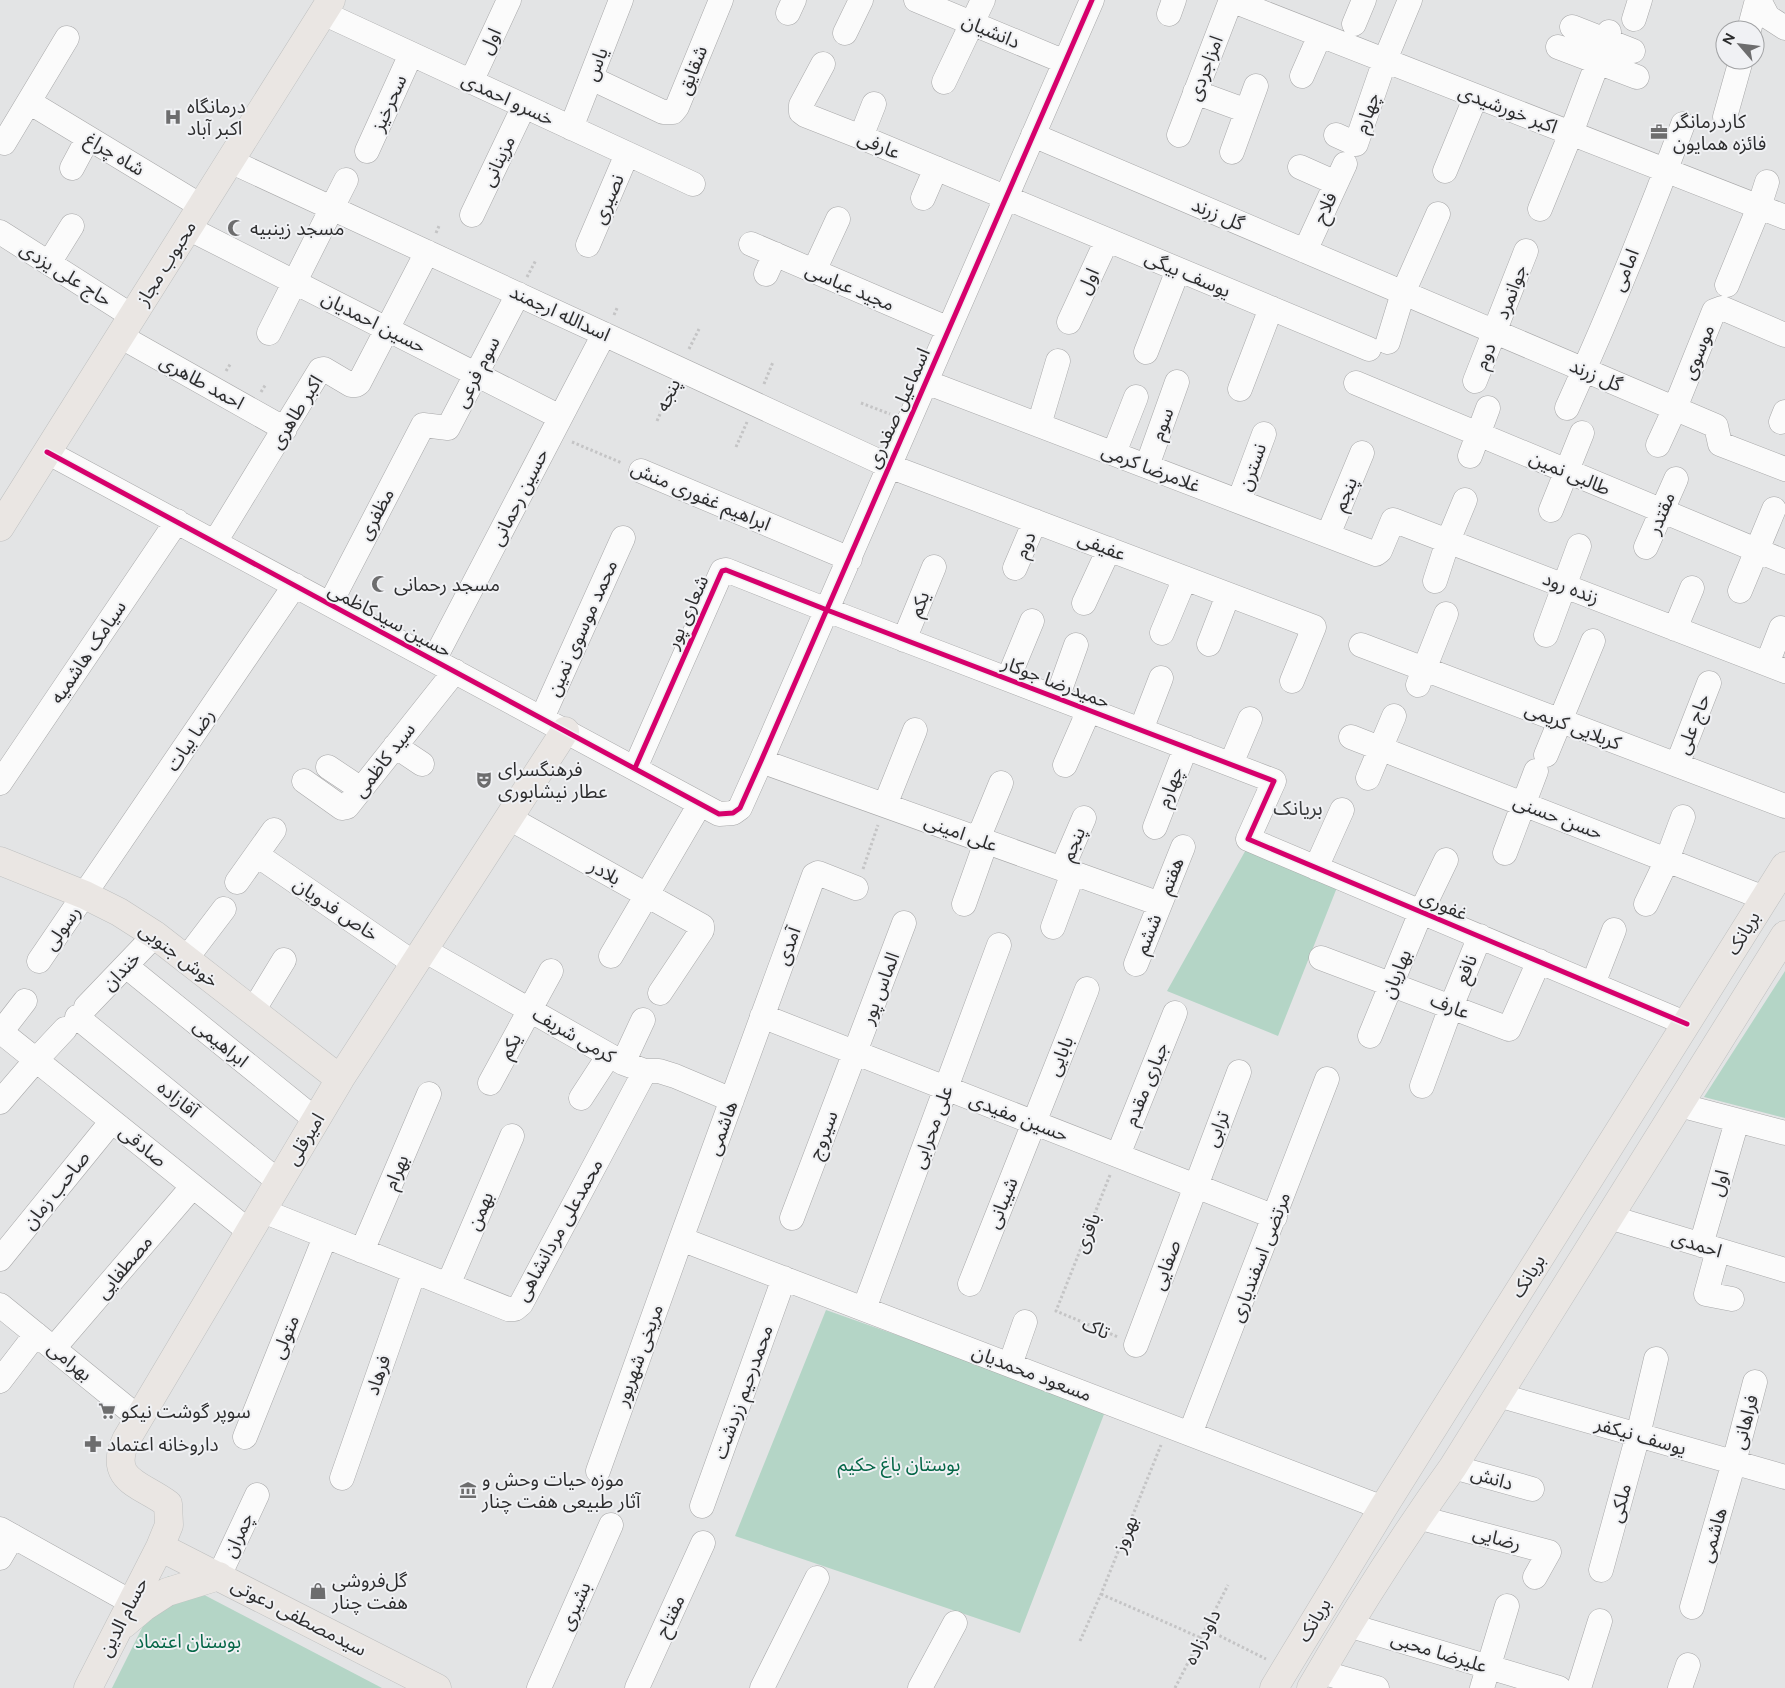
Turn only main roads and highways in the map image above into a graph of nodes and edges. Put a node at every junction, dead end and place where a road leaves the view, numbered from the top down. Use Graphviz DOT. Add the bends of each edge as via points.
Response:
graph roads {
  1 [pos="327,7"];
  2 [pos="0,527"];
  3 [pos="554,725"];
  4 [pos="0,861"];
  5 [pos="1785,866"];
  6 [pos="1785,935"];
  7 [pos="340,1079"];
  8 [pos="1466,1376"];
  9 [pos="1498,1395"];
  10 [pos="160,1547"];
  11 [pos="219,1576"];
  12 [pos="115,1632"];
  13 [pos="1279,1678"];
  14 [pos="1316,1680"];
  15 [pos="88,1688"];
  16 [pos="438,1688"];
  1 -- 2 [label="main road, محبوب مجاز"];
  3 -- 7 [label="main road, امیرقلی" via="509,818"];
  4 -- 7 [label="main road, خوش جنوبی" via="85,895 155,935"];
  5 -- 8 [label="main road, بریانک"];
  6 -- 9 [label="main road, بریانک"];
  7 -- 10 [label="main road, امیرقلی" via="120,1453 120,1464 130,1480 168,1504 169,1525"];
  8 -- 9 [label="main road"];
  8 -- 13 [label="main road, بریانک"];
  9 -- 14 [label="main road, بریانک" via="1453,1467 1417,1516"];
  10 -- 11 [label="main road, سیدمصطفی دعوتی"];
  10 -- 12 [label="main road, حسام الدین"];
  11 -- 12 [label="main road" via="167,1592"];
  11 -- 16 [label="main road, سیدمصطفی دعوتی"];
  12 -- 15 [label="main road, حسام الدین"];
}
